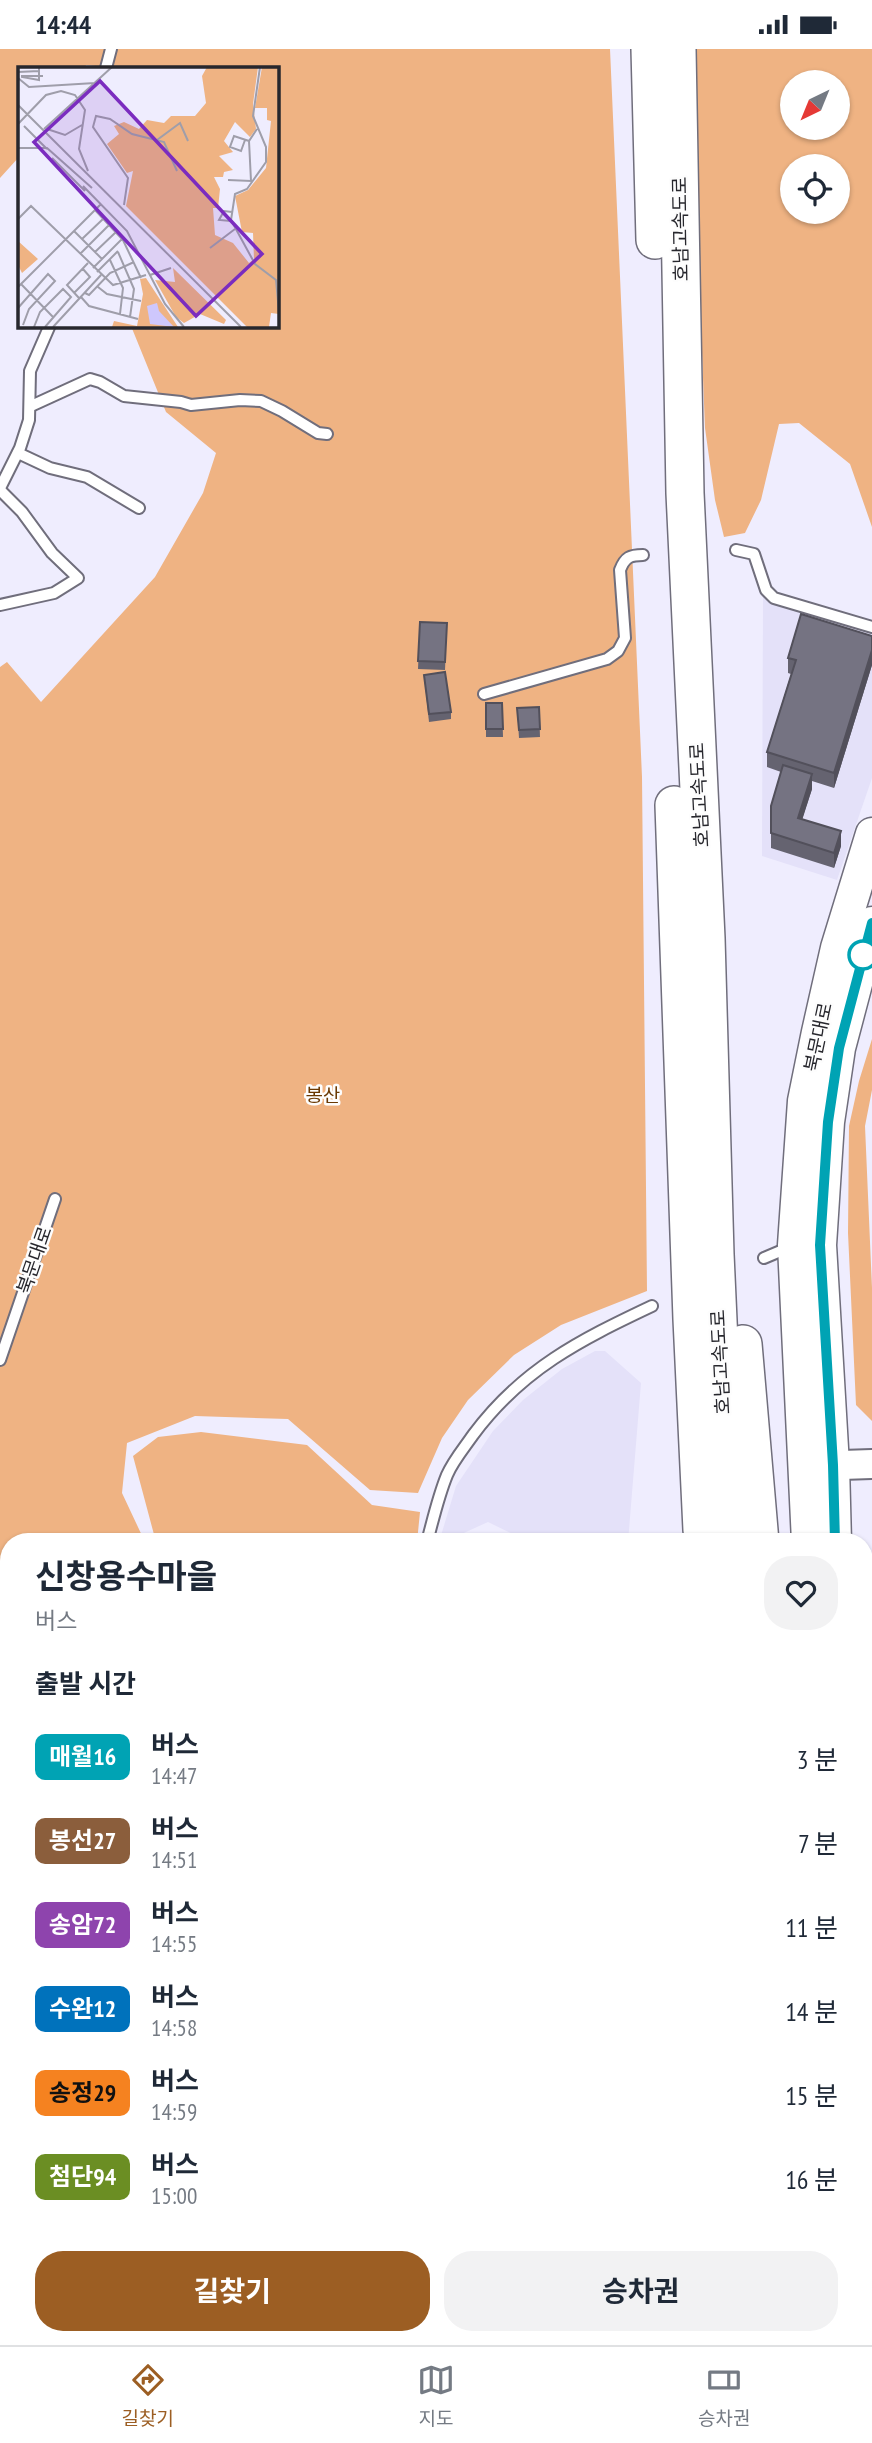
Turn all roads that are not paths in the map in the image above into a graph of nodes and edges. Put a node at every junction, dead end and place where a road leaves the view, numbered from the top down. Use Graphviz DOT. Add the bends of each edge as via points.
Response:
graph roads {
  1 [pos="111,49"];
  2 [pos="650,49"];
  3 [pos="677,49"];
  4 [pos="106,67"];
  5 [pos="49,327"];
  6 [pos="30,406"];
  7 [pos="327,434"];
  8 [pos="18,453"];
  9 [pos="0,489"];
  10 [pos="139,508"];
  11 [pos="736,550"];
  12 [pos="643,555"];
  13 [pos="0,605"];
  14 [pos="872,627"];
  15 [pos="484,694"];
  16 [pos="872,834"];
  17 [pos="872,923"];
  18 [pos="712,1122"];
  19 [pos="55,1199"];
  20 [pos="807,1245"];
  21 [pos="764,1258"];
  22 [pos="652,1306"];
  23 [pos="692,1319"];
  24 [pos="0,1360"];
  25 [pos="872,1464"];
  26 [pos="819,1465"];
  27 [pos="430,1533"];
  28 [pos="681,1533"];
  29 [pos="703,1533"];
  30 [pos="728,1533"];
  31 [pos="759,1533"];
  32 [pos="809,1533"];
  33 [pos="833,1533"];
  1 -- 4 [label="lane"];
  2 -- 23 [label="highway, 호남고속도로"];
  3 -- 18 [label="highway, 호남고속도로" via="685,493"];
  5 -- 6 [label="lane" via="30,371"];
  6 -- 7 [label="lane" via="90,379 124,396 191,405 261,401"];
  6 -- 8 [label="lane"];
  8 -- 9 [label="lane"];
  8 -- 10 [label="lane" via="50,468 87,477"];
  9 -- 13 [label="lane" via="78,578 54,593"];
  11 -- 14 [label="lane" via="754,554 766,590 775,598"];
  12 -- 15 [label="lane" via="624,559 620,570 625,638 618,651 607,659"];
  16 -- 20 [label="main road, 북문대로" via="837,948 804,1101"];
  17 -- 20 [label="main road, 북문대로" via="839,1048"];
  18 -- 30 [label="highway, 호남고속도로"];
  18 -- 31 [label="highway" via="733,1231"];
  19 -- 24 [label="lane, 북문대로"];
  20 -- 21 [label="lane"];
  20 -- 26 [label="main road, 북문대로"];
  22 -- 27 [label="lane" via="585,1338 505,1396 448,1474"];
  23 -- 28 [label="highway" via="678,1430"];
  23 -- 29 [label="highway, 호남고속도로"];
  25 -- 26 [label="main road"];
  26 -- 32 [label="main road, 북문대로"];
  26 -- 33 [label="main road, 북문대로"];
}
